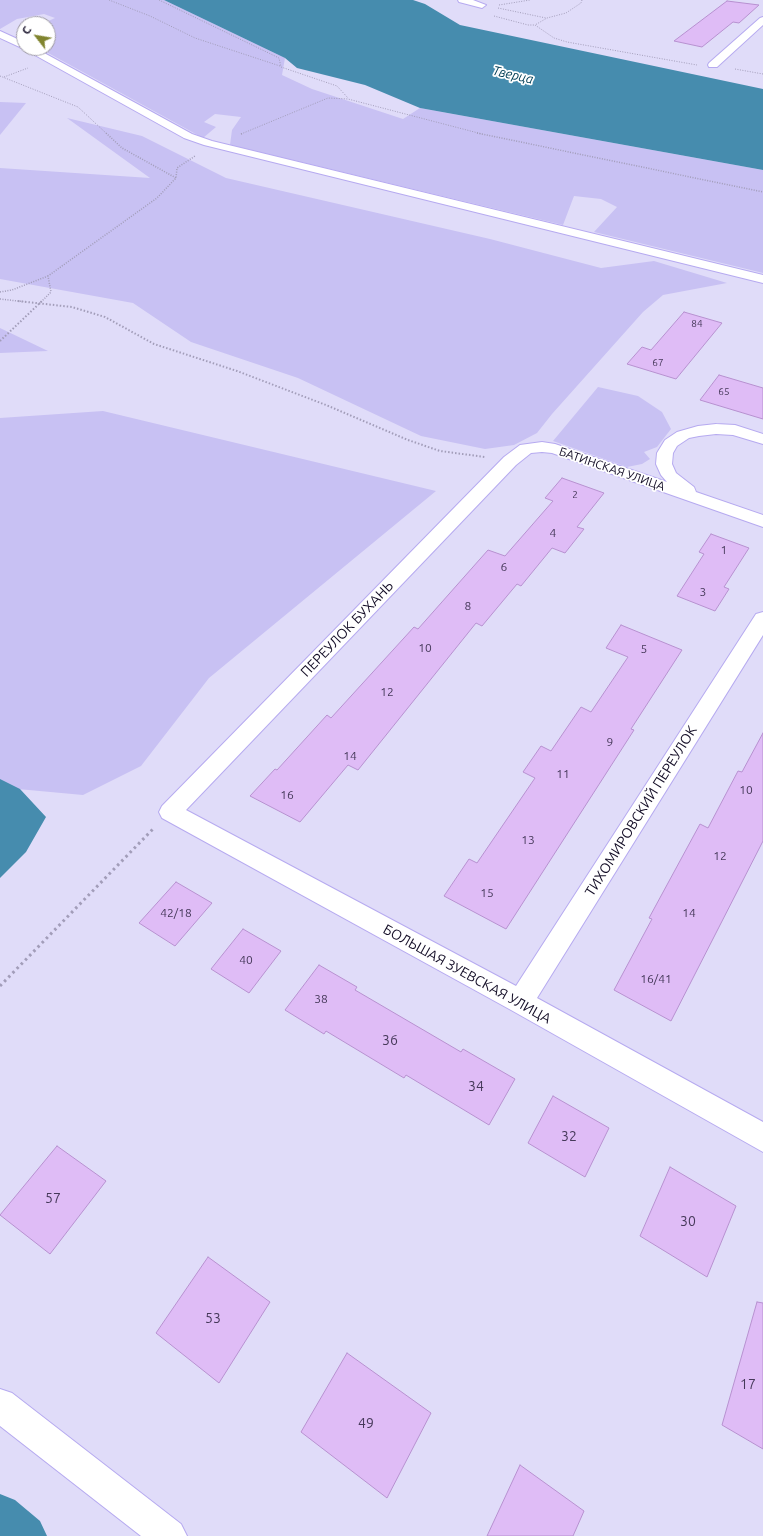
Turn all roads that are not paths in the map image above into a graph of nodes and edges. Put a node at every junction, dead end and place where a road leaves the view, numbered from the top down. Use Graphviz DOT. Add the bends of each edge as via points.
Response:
graph roads {
  1 [pos="462,0"];
  2 [pos="482,5"];
  3 [pos="763,20"];
  4 [pos="0,34"];
  5 [pos="16,42"];
  6 [pos="43,56"];
  7 [pos="714,65"];
  8 [pos="763,279"];
  9 [pos="763,439"];
  10 [pos="526,449"];
  11 [pos="697,497"];
  12 [pos="763,521"];
  13 [pos="763,619"];
  14 [pos="170,812"];
  15 [pos="520,1002"];
  16 [pos="763,1138"];
  17 [pos="0,1405"];
  18 [pos="169,1536"];
  1 -- 2 [label="street"];
  3 -- 7 [label="street"];
  4 -- 5 [label="street"];
  6 -- 8 [label="street" via="188,136 210,144"];
  9 -- 11 [label="street, БАТИНСКАЯ УЛИЦА" via="735,430 716,429 688,434 672,443 664,458 669,475"];
  10 -- 11 [label="street, БАТИНСКАЯ УЛИЦА" via="555,449"];
  10 -- 14 [label="street, ПЕРЕУЛОК БУХАНЬ" via="510,460"];
  11 -- 12 [label="street, БАТИНСКАЯ УЛИЦА"];
  13 -- 15 [label="street, ТИХОМИРОВСКИЙ ПЕРЕУЛОК"];
  14 -- 15 [label="street, БОЛЬШАЯ ЗУЕВСКАЯ УЛИЦА"];
  15 -- 16 [label="street, БОЛЬШАЯ ЗУЕВСКАЯ УЛИЦА"];
  17 -- 18 [label="street"];
}
